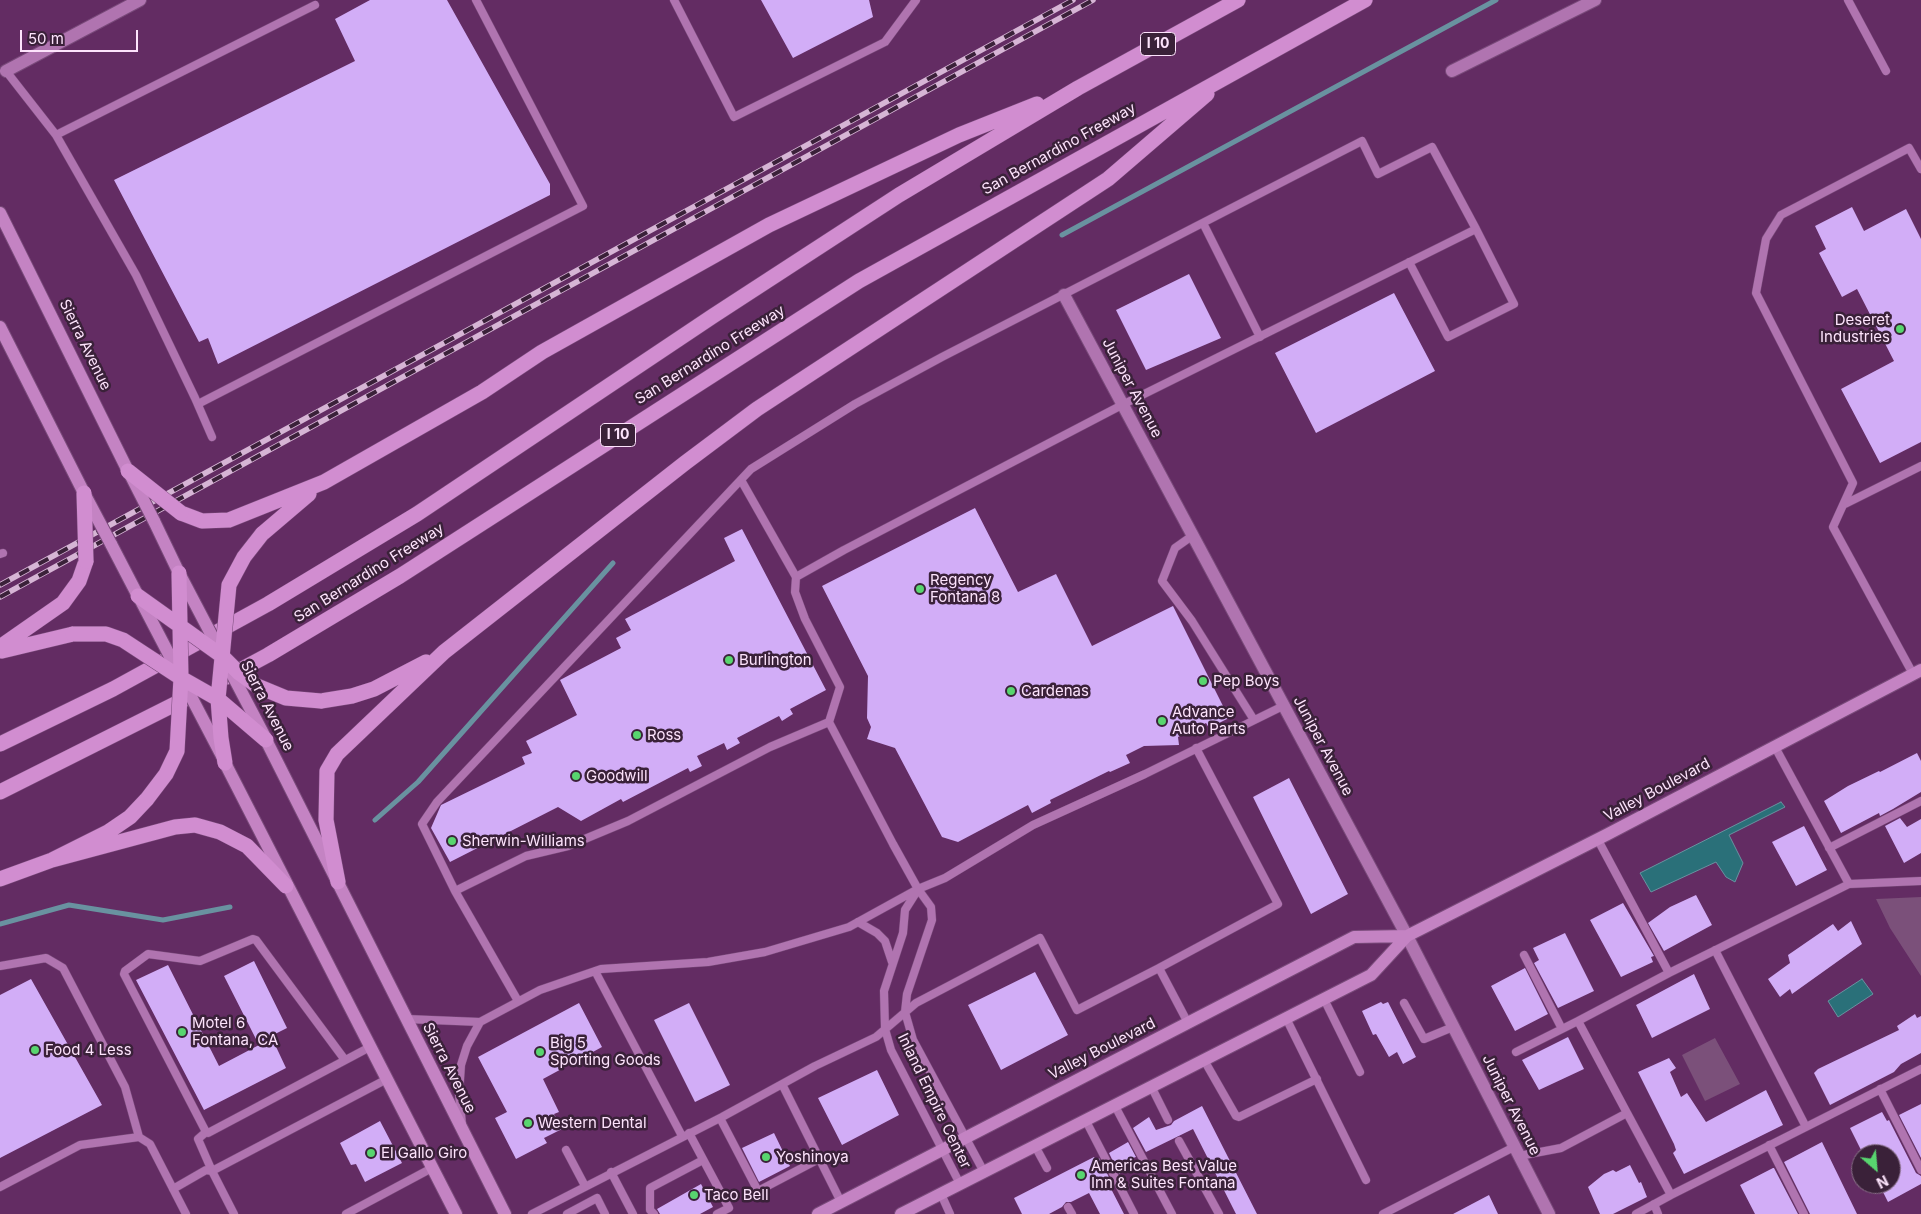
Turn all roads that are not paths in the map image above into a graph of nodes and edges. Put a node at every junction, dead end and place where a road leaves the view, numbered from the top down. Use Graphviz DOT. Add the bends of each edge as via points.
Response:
graph roads {
  1 [pos="140,0"];
  2 [pos="476,0"];
  3 [pos="674,0"];
  4 [pos="916,0"];
  5 [pos="1238,0"];
  6 [pos="1365,0"];
  7 [pos="1595,0"];
  8 [pos="1848,0"];
  9 [pos="315,5"];
  10 [pos="6,71"];
  11 [pos="1452,71"];
  12 [pos="1886,71"];
  13 [pos="1233,72"];
  14 [pos="1078,88"];
  15 [pos="56,135"];
  16 [pos="1921,169"];
  17 [pos="0,213"];
  18 [pos="1203,223"];
  19 [pos="1476,228"];
  20 [pos="1409,262"];
  21 [pos="1064,295"];
  22 [pos="0,327"];
  23 [pos="1260,336"];
  24 [pos="198,404"];
  25 [pos="1122,405"];
  26 [pos="212,438"];
  27 [pos="1921,466"];
  28 [pos="128,471"];
  29 [pos="741,480"];
  30 [pos="324,482"];
  31 [pos="84,493"];
  32 [pos="1844,505"];
  33 [pos="1192,536"];
  34 [pos="179,573"];
  35 [pos="796,577"];
  36 [pos="138,596"];
  37 [pos="181,628"];
  38 [pos="0,647"];
  39 [pos="0,651"];
  40 [pos="444,652"];
  41 [pos="222,656"];
  42 [pos="1917,672"];
  43 [pos="181,678"];
  44 [pos="218,699"];
  45 [pos="1283,706"];
  46 [pos="1254,720"];
  47 [pos="829,722"];
  48 [pos="266,740"];
  49 [pos="0,744"];
  50 [pos="1775,747"];
  51 [pos="1196,748"];
  52 [pos="225,763"];
  53 [pos="0,792"];
  54 [pos="1921,802"];
  55 [pos="1598,840"];
  56 [pos="1830,848"];
  57 [pos="52,860"];
  58 [pos="0,879"];
  59 [pos="1921,881"];
  60 [pos="338,882"];
  61 [pos="1849,884"];
  62 [pos="286,886"];
  63 [pos="918,889"];
  64 [pos="455,891"];
  65 [pos="858,922"];
  66 [pos="1406,936"];
  67 [pos="1715,950"];
  68 [pos="1524,955"];
  69 [pos="892,962"];
  70 [pos="0,966"];
  71 [pos="1159,968"];
  72 [pos="595,971"];
  73 [pos="1669,973"];
  74 [pos="1324,999"];
  75 [pos="518,1002"];
  76 [pos="1404,1003"];
  77 [pos="905,1012"];
  78 [pos="1286,1018"];
  79 [pos="407,1019"];
  80 [pos="1578,1021"];
  81 [pos="480,1022"];
  82 [pos="1188,1023"];
  83 [pos="1453,1027"];
  84 [pos="885,1029"];
  85 [pos="1562,1029"];
  86 [pos="370,1047"];
  87 [pos="1516,1052"];
  88 [pos="345,1060"];
  89 [pos="1204,1060"];
  90 [pos="1921,1069"];
  91 [pos="1360,1072"];
  92 [pos="1317,1079"];
  93 [pos="387,1080"];
  94 [pos="782,1084"];
  95 [pos="1152,1088"];
  96 [pos="1880,1090"];
  97 [pos="1115,1106"];
  98 [pos="1627,1113"];
  99 [pos="720,1118"];
  100 [pos="1168,1120"];
  101 [pos="1086,1121"];
  102 [pos="1806,1127"];
  103 [pos="463,1131"];
  104 [pos="206,1132"];
  105 [pos="686,1135"];
  106 [pos="139,1137"];
  107 [pos="966,1138"];
  108 [pos="1179,1141"];
  109 [pos="1769,1145"];
  110 [pos="1035,1146"];
  111 [pos="566,1150"];
  112 [pos="942,1150"];
  113 [pos="1517,1152"];
  114 [pos="819,1159"];
  115 [pos="703,1160"];
  116 [pos="432,1168"];
  117 [pos="1047,1168"];
  118 [pos="1921,1170"];
  119 [pos="212,1171"];
  120 [pos="611,1172"];
  121 [pos="984,1172"];
  122 [pos="1366,1180"];
  123 [pos="960,1184"];
  124 [pos="585,1186"];
  125 [pos="0,1187"];
  126 [pos="173,1189"];
  127 [pos="941,1194"];
  128 [pos="1671,1195"];
  129 [pos="841,1202"];
  130 [pos="1654,1204"];
  131 [pos="909,1212"];
  132 [pos="186,1214"];
  133 [pos="234,1214"];
  134 [pos="346,1214"];
  135 [pos="456,1214"];
  136 [pos="505,1214"];
  137 [pos="532,1214"];
  138 [pos="567,1214"];
  139 [pos="606,1214"];
  140 [pos="633,1214"];
  141 [pos="654,1214"];
  142 [pos="717,1214"];
  143 [pos="818,1214"];
  144 [pos="950,1214"];
  145 [pos="1134,1214"];
  146 [pos="1172,1214"];
  147 [pos="1219,1214"];
  148 [pos="1383,1214"];
  149 [pos="1549,1214"];
  150 [pos="1636,1214"];
  151 [pos="1658,1214"];
  152 [pos="1804,1214"];
  1 -- 10 [label="street"];
  2 -- 24 [label="lane" via="583,206"];
  3 -- 4 [label="lane" via="734,117 885,42"];
  5 -- 14 [label="highway, San Bernardino Freeway / I 10"];
  6 -- 13 [label="highway, San Bernardino Freeway / I 10"];
  7 -- 11 [label="street"];
  8 -- 12 [label="lane"];
  9 -- 15 [label="lane"];
  10 -- 15 [label="lane"];
  13 -- 40 [label="highway" via="1108,179 758,409"];
  13 -- 53 [label="highway, San Bernardino Freeway / I 10" via="859,281 400,576 268,656"];
  14 -- 30 [label="highway" via="959,135 769,225 558,343 482,392"];
  14 -- 49 [label="highway, San Bernardino Freeway / I 10" via="899,195 408,519 268,604 113,689"];
  15 -- 24 [label="lane" via="136,275"];
  16 -- 32 [label="lane" via="1909,148 1781,214 1766,239 1756,293 1853,483"];
  17 -- 28 [label="main road, Sierra Avenue"];
  18 -- 19 [label="lane" via="1362,141 1378,174 1432,147"];
  18 -- 21 [label="lane"];
  18 -- 23 [label="lane"];
  19 -- 20 [label="lane"];
  19 -- 20 [label="lane" via="1514,304 1448,337"];
  20 -- 23 [label="lane"];
  21 -- 25 [label="street, Juniper Avenue"];
  21 -- 29 [label="lane" via="855,404 751,469"];
  22 -- 31 [label="main road"];
  23 -- 25 [label="lane"];
  24 -- 26 [label="lane"];
  25 -- 33 [label="street, Juniper Avenue"];
  25 -- 35 [label="lane"];
  27 -- 32 [label="lane"];
  28 -- 30 [label="highway, bridge" via="181,513 202,521 229,520"];
  28 -- 34 [label="main road, Sierra Avenue, bridge"];
  29 -- 35 [label="lane"];
  29 -- 64 [label="lane" via="437,802 422,824"];
  30 -- 41 [label="highway, bridge" via="262,534 229,585"];
  31 -- 36 [label="main road, bridge"];
  31 -- 38 [label="highway, bridge" via="86,561 79,581 63,603"];
  32 -- 42 [label="lane" via="1833,527"];
  33 -- 45 [label="street, Juniper Avenue"];
  33 -- 46 [label="lane" via="1175,548 1162,582 1192,621"];
  34 -- 37 [label="highway, bridge"];
  34 -- 41 [label="main road, Sierra Avenue, bridge"];
  35 -- 47 [label="lane" via="795,592 805,619 840,687"];
  36 -- 37 [label="highway, bridge"];
  36 -- 43 [label="main road, bridge"];
  37 -- 41 [label="highway, bridge"];
  37 -- 43 [label="highway, bridge"];
  39 -- 43 [label="highway, bridge" via="73,634 106,634 124,640"];
  40 -- 41 [label="highway, bridge" via="374,689 321,701 286,698 257,686"];
  40 -- 60 [label="highway" via="338,754 326,771 326,820"];
  41 -- 44 [label="highway, bridge"];
  41 -- 48 [label="main road, Sierra Avenue, bridge"];
  42 -- 50 [label="main road, Valley Boulevard"];
  43 -- 44 [label="highway, bridge"];
  43 -- 52 [label="main road, bridge"];
  43 -- 57 [label="highway, bridge" via="177,751 166,774 130,817 108,832"];
  44 -- 48 [label="highway, bridge"];
  44 -- 52 [label="highway, bridge"];
  45 -- 46 [label="lane"];
  45 -- 66 [label="street, Juniper Avenue"];
  46 -- 51 [label="lane"];
  47 -- 63 [label="lane"];
  47 -- 64 [label="lane" via="770,747 628,821 568,846 526,856"];
  48 -- 60 [label="main road, Sierra Avenue"];
  50 -- 55 [label="main road, Valley Boulevard"];
  50 -- 56 [label="lane"];
  51 -- 63 [label="lane" via="1033,825 945,878"];
  51 -- 71 [label="lane" via="1278,904"];
  52 -- 62 [label="main road"];
  54 -- 56 [label="lane"];
  55 -- 66 [label="main road, Valley Boulevard"];
  55 -- 73 [label="lane"];
  56 -- 61 [label="lane"];
  57 -- 58 [label="highway"];
  57 -- 62 [label="highway" via="195,825 220,832 247,846"];
  59 -- 61 [label="lane"];
  60 -- 79 [label="main road, Sierra Avenue"];
  61 -- 67 [label="lane"];
  62 -- 86 [label="main road"];
  63 -- 65 [label="lane"];
  63 -- 69 [label="lane, Inland Empire Center" via="905,910 903,932"];
  63 -- 77 [label="lane" via="931,906 932,920 907,994"];
  64 -- 75 [label="lane"];
  65 -- 69 [label="lane" via="885,941"];
  65 -- 72 [label="lane" via="765,952 708,962"];
  66 -- 74 [label="main road, Valley Boulevard" via="1371,975"];
  66 -- 82 [label="main road, Valley Boulevard" via="1354,937"];
  66 -- 83 [label="street, Juniper Avenue"];
  67 -- 73 [label="lane"];
  67 -- 102 [label="lane"];
  68 -- 85 [label="lane"];
  69 -- 84 [label="lane, Inland Empire Center" via="884,991"];
  70 -- 106 [label="lane" via="46,958 63,968 125,1087"];
  71 -- 77 [label="lane" via="1076,1010 1040,938 916,1003"];
  71 -- 82 [label="lane"];
  72 -- 75 [label="lane" via="540,990"];
  72 -- 105 [label="lane"];
  73 -- 80 [label="lane"];
  74 -- 78 [label="main road, Valley Boulevard"];
  74 -- 91 [label="lane"];
  75 -- 81 [label="lane"];
  76 -- 83 [label="lane" via="1424,1039"];
  77 -- 84 [label="lane"];
  77 -- 107 [label="lane, Inland Empire Center" via="913,1040"];
  78 -- 89 [label="main road, Valley Boulevard"];
  78 -- 92 [label="lane"];
  79 -- 81 [label="lane"];
  79 -- 103 [label="main road, Sierra Avenue"];
  80 -- 85 [label="lane"];
  80 -- 98 [label="lane"];
  81 -- 103 [label="lane" via="460,1065"];
  82 -- 107 [label="main road, Valley Boulevard"];
  83 -- 113 [label="street, Juniper Avenue"];
  84 -- 94 [label="lane"];
  84 -- 112 [label="lane, Inland Empire Center" via="890,1050"];
  85 -- 87 [label="lane"];
  86 -- 88 [label="lane"];
  86 -- 93 [label="main road"];
  88 -- 104 [label="lane"];
  88 -- 104 [label="lane" via="256,940 200,961 148,954 124,974"];
  89 -- 92 [label="lane" via="1239,1117"];
  89 -- 95 [label="main road, Valley Boulevard"];
  90 -- 96 [label="lane"];
  92 -- 122 [label="lane"];
  93 -- 116 [label="main road"];
  93 -- 119 [label="lane"];
  94 -- 99 [label="lane"];
  94 -- 114 [label="lane"];
  95 -- 97 [label="main road, Valley Boulevard"];
  95 -- 100 [label="lane"];
  96 -- 102 [label="lane"];
  96 -- 118 [label="lane"];
  97 -- 101 [label="main road, Valley Boulevard"];
  97 -- 146 [label="lane"];
  98 -- 113 [label="lane" via="1561,1148"];
  98 -- 128 [label="lane"];
  99 -- 105 [label="lane"];
  99 -- 114 [label="lane" via="758,1191"];
  101 -- 110 [label="main road, Valley Boulevard"];
  101 -- 145 [label="lane"];
  102 -- 109 [label="lane"];
  103 -- 136 [label="main road, Sierra Avenue"];
  104 -- 119 [label="lane" via="198,1140"];
  105 -- 115 [label="lane"];
  105 -- 120 [label="lane"];
  106 -- 125 [label="lane" via="80,1145"];
  106 -- 126 [label="lane" via="150,1144"];
  107 -- 112 [label="main road, Valley Boulevard"];
  107 -- 121 [label="lane, Inland Empire Center"];
  108 -- 147 [label="lane"];
  109 -- 128 [label="lane"];
  109 -- 152 [label="lane"];
  110 -- 117 [label="lane"];
  110 -- 121 [label="main road, Valley Boulevard"];
  111 -- 124 [label="lane"];
  112 -- 123 [label="lane, Inland Empire Center"];
  112 -- 129 [label="main road, Valley Boulevard"];
  113 -- 148 [label="lane"];
  113 -- 149 [label="street, Juniper Avenue"];
  114 -- 129 [label="lane"];
  115 -- 141 [label="lane" via="650,1188 650,1210"];
  115 -- 142 [label="lane" via="729,1208"];
  116 -- 134 [label="lane"];
  116 -- 135 [label="main road"];
  119 -- 126 [label="lane" via="206,1170"];
  119 -- 133 [label="lane"];
  120 -- 124 [label="lane"];
  120 -- 140 [label="lane"];
  121 -- 123 [label="main road, Valley Boulevard"];
  123 -- 127 [label="main road, Valley Boulevard"];
  124 -- 137 [label="lane"];
  126 -- 132 [label="lane"];
  127 -- 131 [label="main road, Valley Boulevard"];
  127 -- 144 [label="lane"];
  128 -- 130 [label="lane"];
  129 -- 143 [label="main road, Valley Boulevard"];
  130 -- 150 [label="lane"];
  130 -- 151 [label="lane"];
  138 -- 139 [label="lane" via="597,1198"];
}
